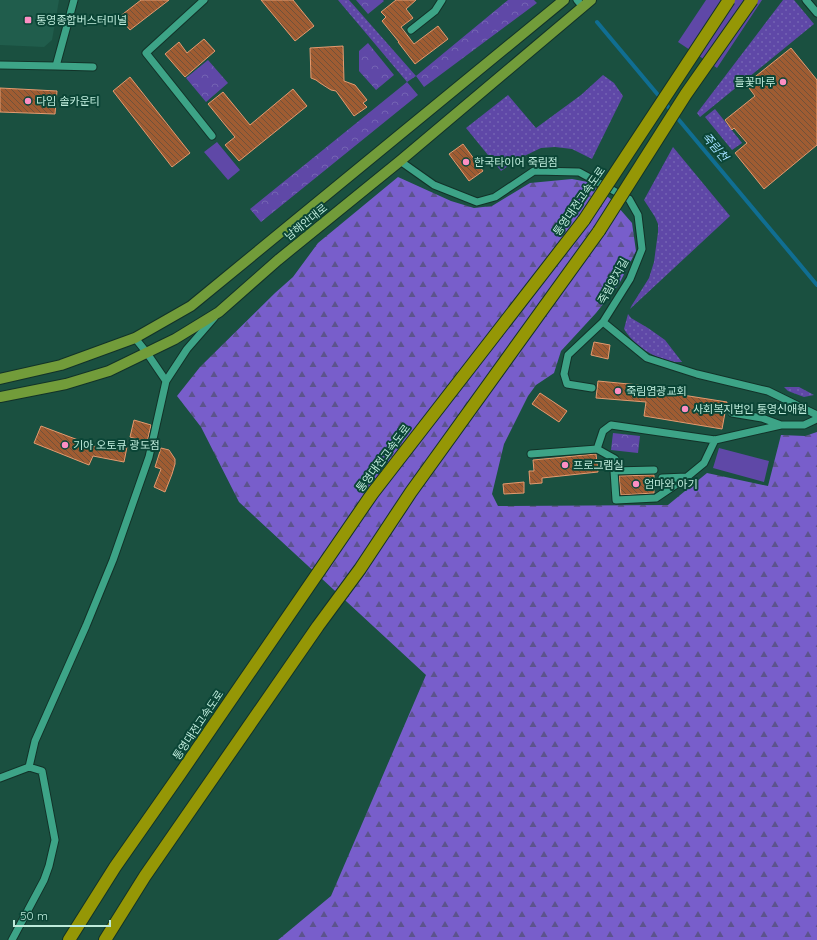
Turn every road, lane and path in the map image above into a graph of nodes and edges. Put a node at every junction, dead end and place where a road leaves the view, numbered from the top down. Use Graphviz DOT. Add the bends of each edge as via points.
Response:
graph roads {
  1 [pos="74,0"];
  2 [pos="204,0"];
  3 [pos="442,0"];
  4 [pos="564,0"];
  5 [pos="591,0"];
  6 [pos="729,0"];
  7 [pos="752,0"];
  8 [pos="806,0"];
  9 [pos="580,4"];
  10 [pos="817,13"];
  11 [pos="411,30"];
  12 [pos="0,66"];
  13 [pos="56,66"];
  14 [pos="93,67"];
  15 [pos="212,136"];
  16 [pos="400,161"];
  17 [pos="219,312"];
  18 [pos="603,322"];
  19 [pos="135,338"];
  20 [pos="147,353"];
  21 [pos="0,378"];
  22 [pos="166,381"];
  23 [pos="592,388"];
  24 [pos="0,397"];
  25 [pos="732,413"];
  26 [pos="817,415"];
  27 [pos="817,419"];
  28 [pos="781,425"];
  29 [pos="715,440"];
  30 [pos="597,449"];
  31 [pos="531,454"];
  32 [pos="615,459"];
  33 [pos="654,470"];
  34 [pos="687,476"];
  35 [pos="662,478"];
  36 [pos="29,768"];
  37 [pos="0,778"];
  38 [pos="12,940"];
  39 [pos="69,940"];
  40 [pos="105,940"];
  1 -- 13 [label="street"];
  2 -- 15 [label="street" via="146,53"];
  3 -- 11 [label="street" via="434,11"];
  4 -- 19 [label="main road, 남해안대로" via="191,306"];
  5 -- 9 [label="main road, 남해안대로"];
  6 -- 39 [label="highway, 통영대전고속도로, bridge" via="584,220 372,494 133,841"];
  7 -- 40 [label="highway, bridge" via="686,94 599,231 411,492 172,838"];
  8 -- 10 [label="street"];
  9 -- 16 [label="main road, 남해안대로"];
  12 -- 13 [label="street"];
  13 -- 14 [label="street"];
  16 -- 17 [label="main road, 남해안대로" via="278,260"];
  16 -- 18 [label="street, 죽림양지길" via="434,185 477,202 495,197 534,172 579,172 629,199 638,215 642,249 630,279"];
  17 -- 20 [label="main road, 남해안대로"];
  17 -- 22 [label="street" via="187,349"];
  18 -- 23 [label="street" via="568,355 564,374 567,384"];
  18 -- 26 [label="street, 죽림양지길" via="647,358 697,374 768,391"];
  19 -- 20 [label="street"];
  19 -- 21 [label="main road, 남해안대로" via="61,365"];
  20 -- 22 [label="street"];
  20 -- 24 [label="main road, 남해안대로" via="109,371 66,384"];
  22 -- 36 [label="street" via="149,457 113,560 35,741"];
  25 -- 28 [label="street" via="762,418"];
  27 -- 28 [label="street" via="804,425"];
  28 -- 29 [label="street"];
  29 -- 30 [label="street" via="611,425 603,431"];
  29 -- 34 [label="street" via="704,463"];
  30 -- 31 [label="street"];
  30 -- 32 [label="street"];
  33 -- 34 [label="street" via="614,471 616,500 656,498"];
  34 -- 35 [label="street"];
  36 -- 37 [label="street"];
  36 -- 38 [label="street" via="42,771 55,840 44,880"];
}
